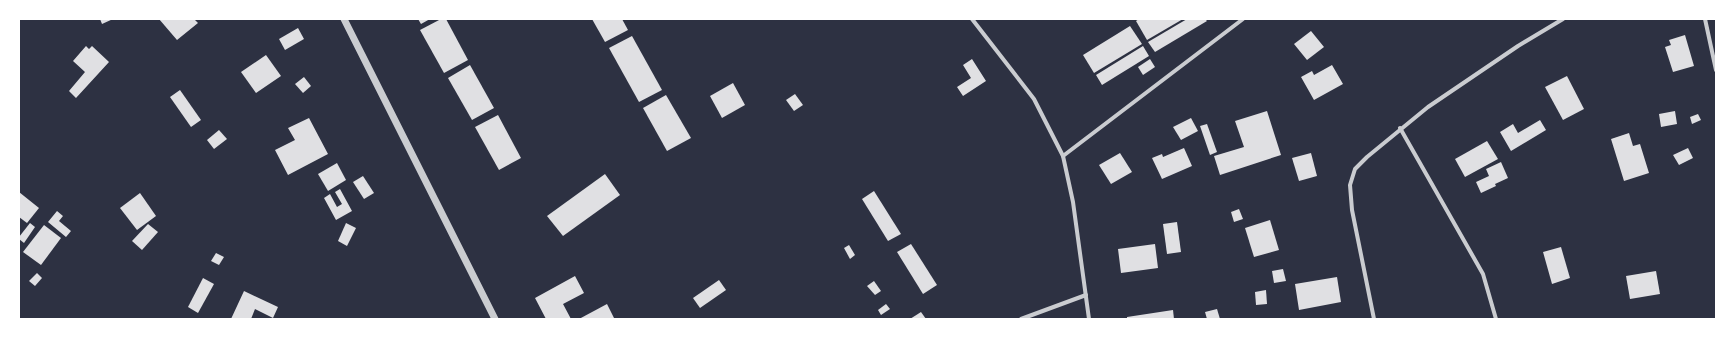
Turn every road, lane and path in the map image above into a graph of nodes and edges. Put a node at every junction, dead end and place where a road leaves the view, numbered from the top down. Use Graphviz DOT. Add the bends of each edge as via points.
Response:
graph roads {
  1 [pos="344,19"];
  2 [pos="972,19"];
  3 [pos="1242,19"];
  4 [pos="1563,19"];
  5 [pos="1705,19"];
  6 [pos="1716,70"];
  7 [pos="1400,128"];
  8 [pos="1063,156"];
  9 [pos="1086,295"];
  10 [pos="495,319"];
  11 [pos="1021,319"];
  12 [pos="1089,319"];
  13 [pos="1374,319"];
  14 [pos="1496,319"];
  1 -- 10 [label="street"];
  2 -- 8 [label="street" via="1034,99"];
  3 -- 8 [label="street"];
  4 -- 7 [label="street" via="1518,46"];
  5 -- 6 [label="street"];
  7 -- 13 [label="street" via="1360,163 1350,185 1352,210"];
  7 -- 14 [label="street" via="1483,274"];
  8 -- 9 [label="street" via="1073,202"];
  9 -- 11 [label="street"];
  9 -- 12 [label="street"];
}
